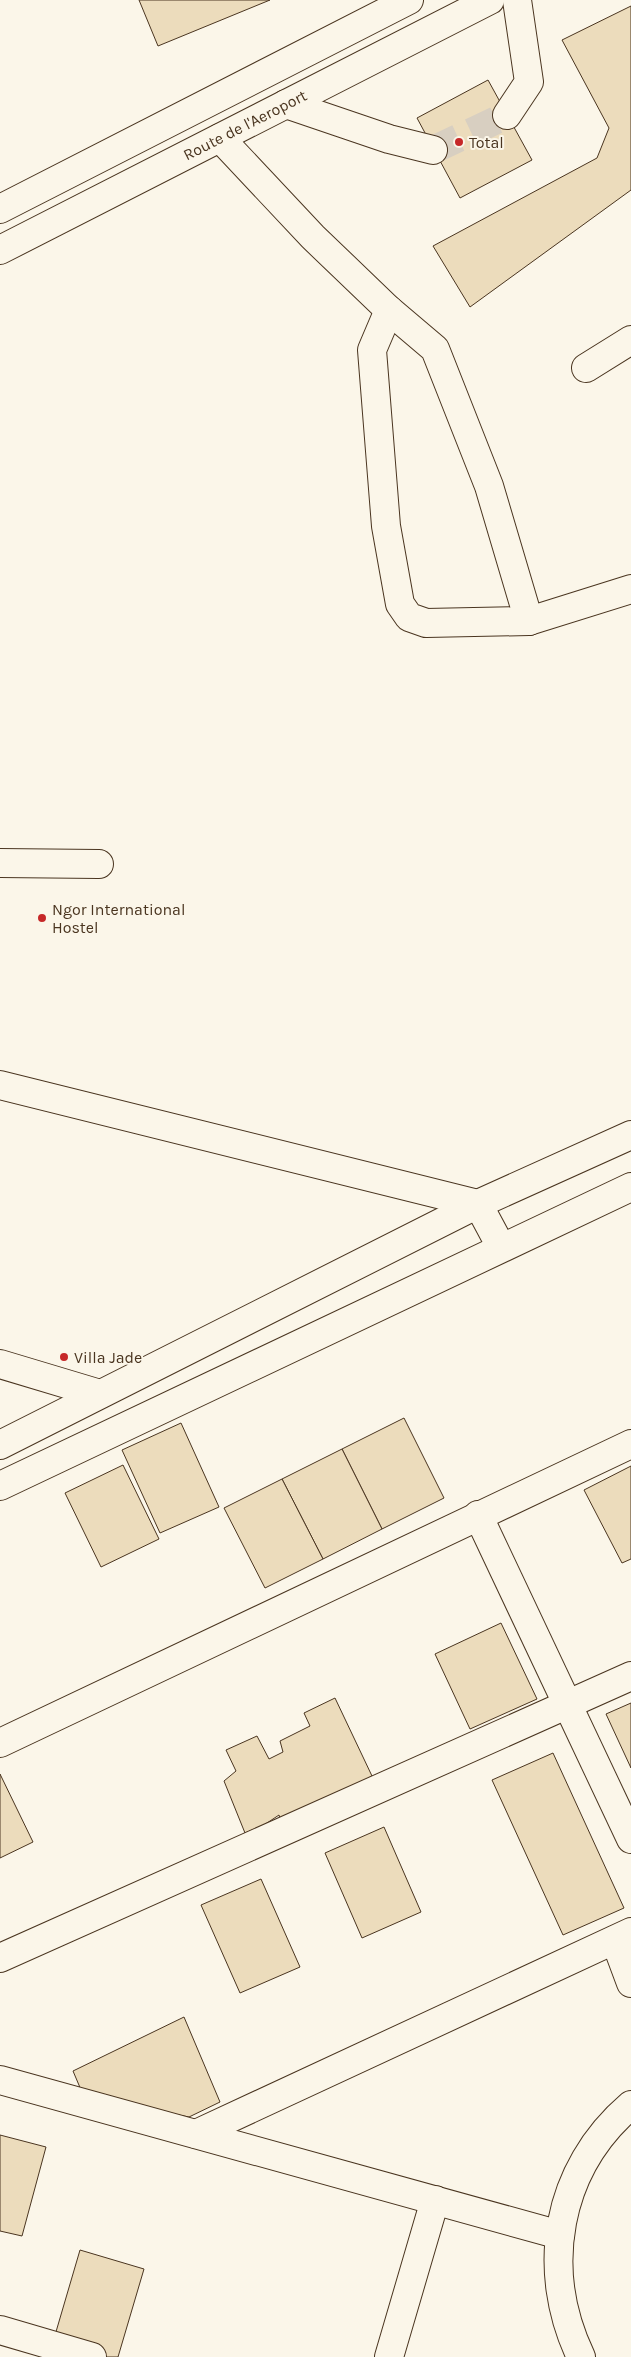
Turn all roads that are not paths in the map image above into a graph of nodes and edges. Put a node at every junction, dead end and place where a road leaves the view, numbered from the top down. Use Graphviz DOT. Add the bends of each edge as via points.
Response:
graph roads {
  1 [pos="409,0"];
  2 [pos="490,0"];
  3 [pos="517,0"];
  4 [pos="286,104"];
  5 [pos="507,115"];
  6 [pos="220,138"];
  7 [pos="433,150"];
  8 [pos="0,209"];
  9 [pos="0,250"];
  10 [pos="389,310"];
  11 [pos="631,340"];
  12 [pos="586,368"];
  13 [pos="631,589"];
  14 [pos="529,621"];
  15 [pos="0,863"];
  16 [pos="99,864"];
  17 [pos="0,1085"];
  18 [pos="631,1135"];
  19 [pos="631,1187"];
  20 [pos="478,1204"];
  21 [pos="501,1246"];
  22 [pos="0,1364"];
  23 [pos="100,1394"];
  24 [pos="631,1444"];
  25 [pos="0,1445"];
  26 [pos="0,1486"];
  27 [pos="478,1515"];
  28 [pos="631,1676"];
  29 [pos="568,1706"];
  30 [pos="0,1743"];
  31 [pos="631,1839"];
  32 [pos="623,1936"];
  33 [pos="0,1958"];
  34 [pos="631,1983"];
  35 [pos="0,2080"];
  36 [pos="631,2105"];
  37 [pos="196,2134"];
  38 [pos="435,2200"];
  39 [pos="560,2235"];
  40 [pos="0,2330"];
  41 [pos="92,2357"];
  42 [pos="389,2357"];
  43 [pos="581,2357"];
  1 -- 8 [label="main road"];
  2 -- 4 [label="main road, Route de l'Aeroport"];
  3 -- 5 [label="main road" via="529,82"];
  4 -- 6 [label="main road, Route de l'Aeroport"];
  4 -- 7 [label="main road" via="389,139"];
  6 -- 9 [label="main road, Route de l'Aeroport"];
  6 -- 10 [label="main road" via="313,237"];
  10 -- 14 [label="main road" via="435,349 488,486"];
  10 -- 14 [label="main road" via="372,350 386,526 400,604 409,617 426,623"];
  11 -- 12 [label="main road"];
  13 -- 14 [label="main road"];
  15 -- 16 [label="main road"];
  17 -- 20 [label="main road"];
  18 -- 20 [label="main road"];
  19 -- 21 [label="main road"];
  20 -- 21 [label="main road"];
  20 -- 23 [label="main road"];
  21 -- 26 [label="main road"];
  22 -- 23 [label="main road"];
  23 -- 25 [label="main road"];
  24 -- 27 [label="main road"];
  27 -- 29 [label="main road"];
  27 -- 30 [label="main road"];
  28 -- 29 [label="main road"];
  29 -- 31 [label="main road"];
  29 -- 33 [label="main road"];
  32 -- 34 [label="main road"];
  32 -- 37 [label="main road"];
  35 -- 37 [label="main road"];
  36 -- 39 [label="main road" via="596,2141 580,2168 568,2198"];
  37 -- 38 [label="main road"];
  38 -- 39 [label="main road"];
  38 -- 42 [label="main road"];
  39 -- 43 [label="main road" via="558,2274 562,2305"];
  40 -- 41 [label="main road"];
}
